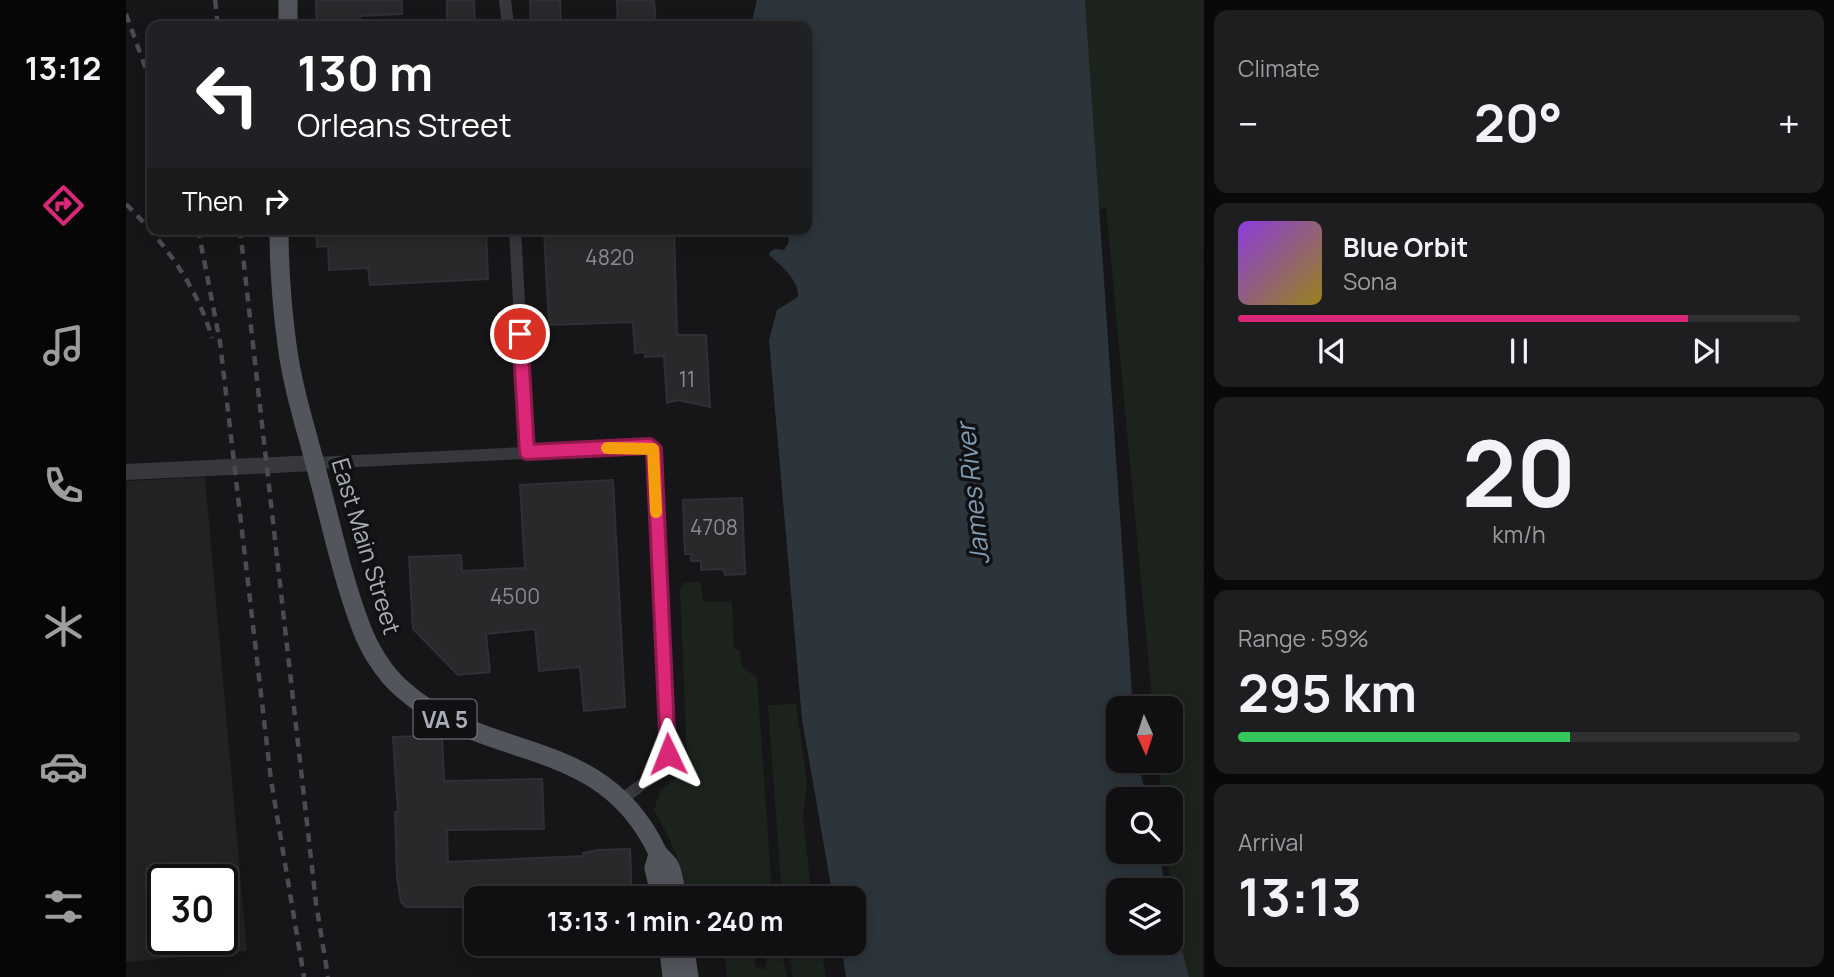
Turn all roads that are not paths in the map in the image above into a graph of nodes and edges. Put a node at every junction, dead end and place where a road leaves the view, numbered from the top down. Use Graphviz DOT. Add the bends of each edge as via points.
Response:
graph roads {
  1 [pos="288,0"];
  2 [pos="505,0"];
  3 [pos="288,21"];
  4 [pos="507,21"];
  5 [pos="279,235"];
  6 [pos="515,235"];
  7 [pos="527,452"];
  8 [pos="315,463"];
  9 [pos="126,472"];
  10 [pos="621,800"];
  11 [pos="658,854"];
  12 [pos="658,886"];
  13 [pos="674,886"];
  14 [pos="670,956"];
  15 [pos="686,956"];
  16 [pos="672,977"];
  17 [pos="688,977"];
  1 -- 3 [label="main road"];
  2 -- 4 [label="street"];
  5 -- 8 [label="main road, East Main Street / VA 5" via="287,349"];
  6 -- 7 [label="street"];
  7 -- 8 [label="street"];
  7 -- 10 [label="street" via="653,449 668,754 660,771"];
  8 -- 9 [label="street"];
  8 -- 10 [label="main road, East Main Street / VA 5" via="361,628 384,670 436,714 577,767"];
  10 -- 11 [label="main road, East Main Street / VA 5" via="651,836"];
  11 -- 12 [label="main road, East Main Street / VA 5" via="654,868"];
  11 -- 13 [label="main road, East Main Street / VA 5" via="669,865"];
  14 -- 16 [label="main road"];
  15 -- 17 [label="main road"];
}
